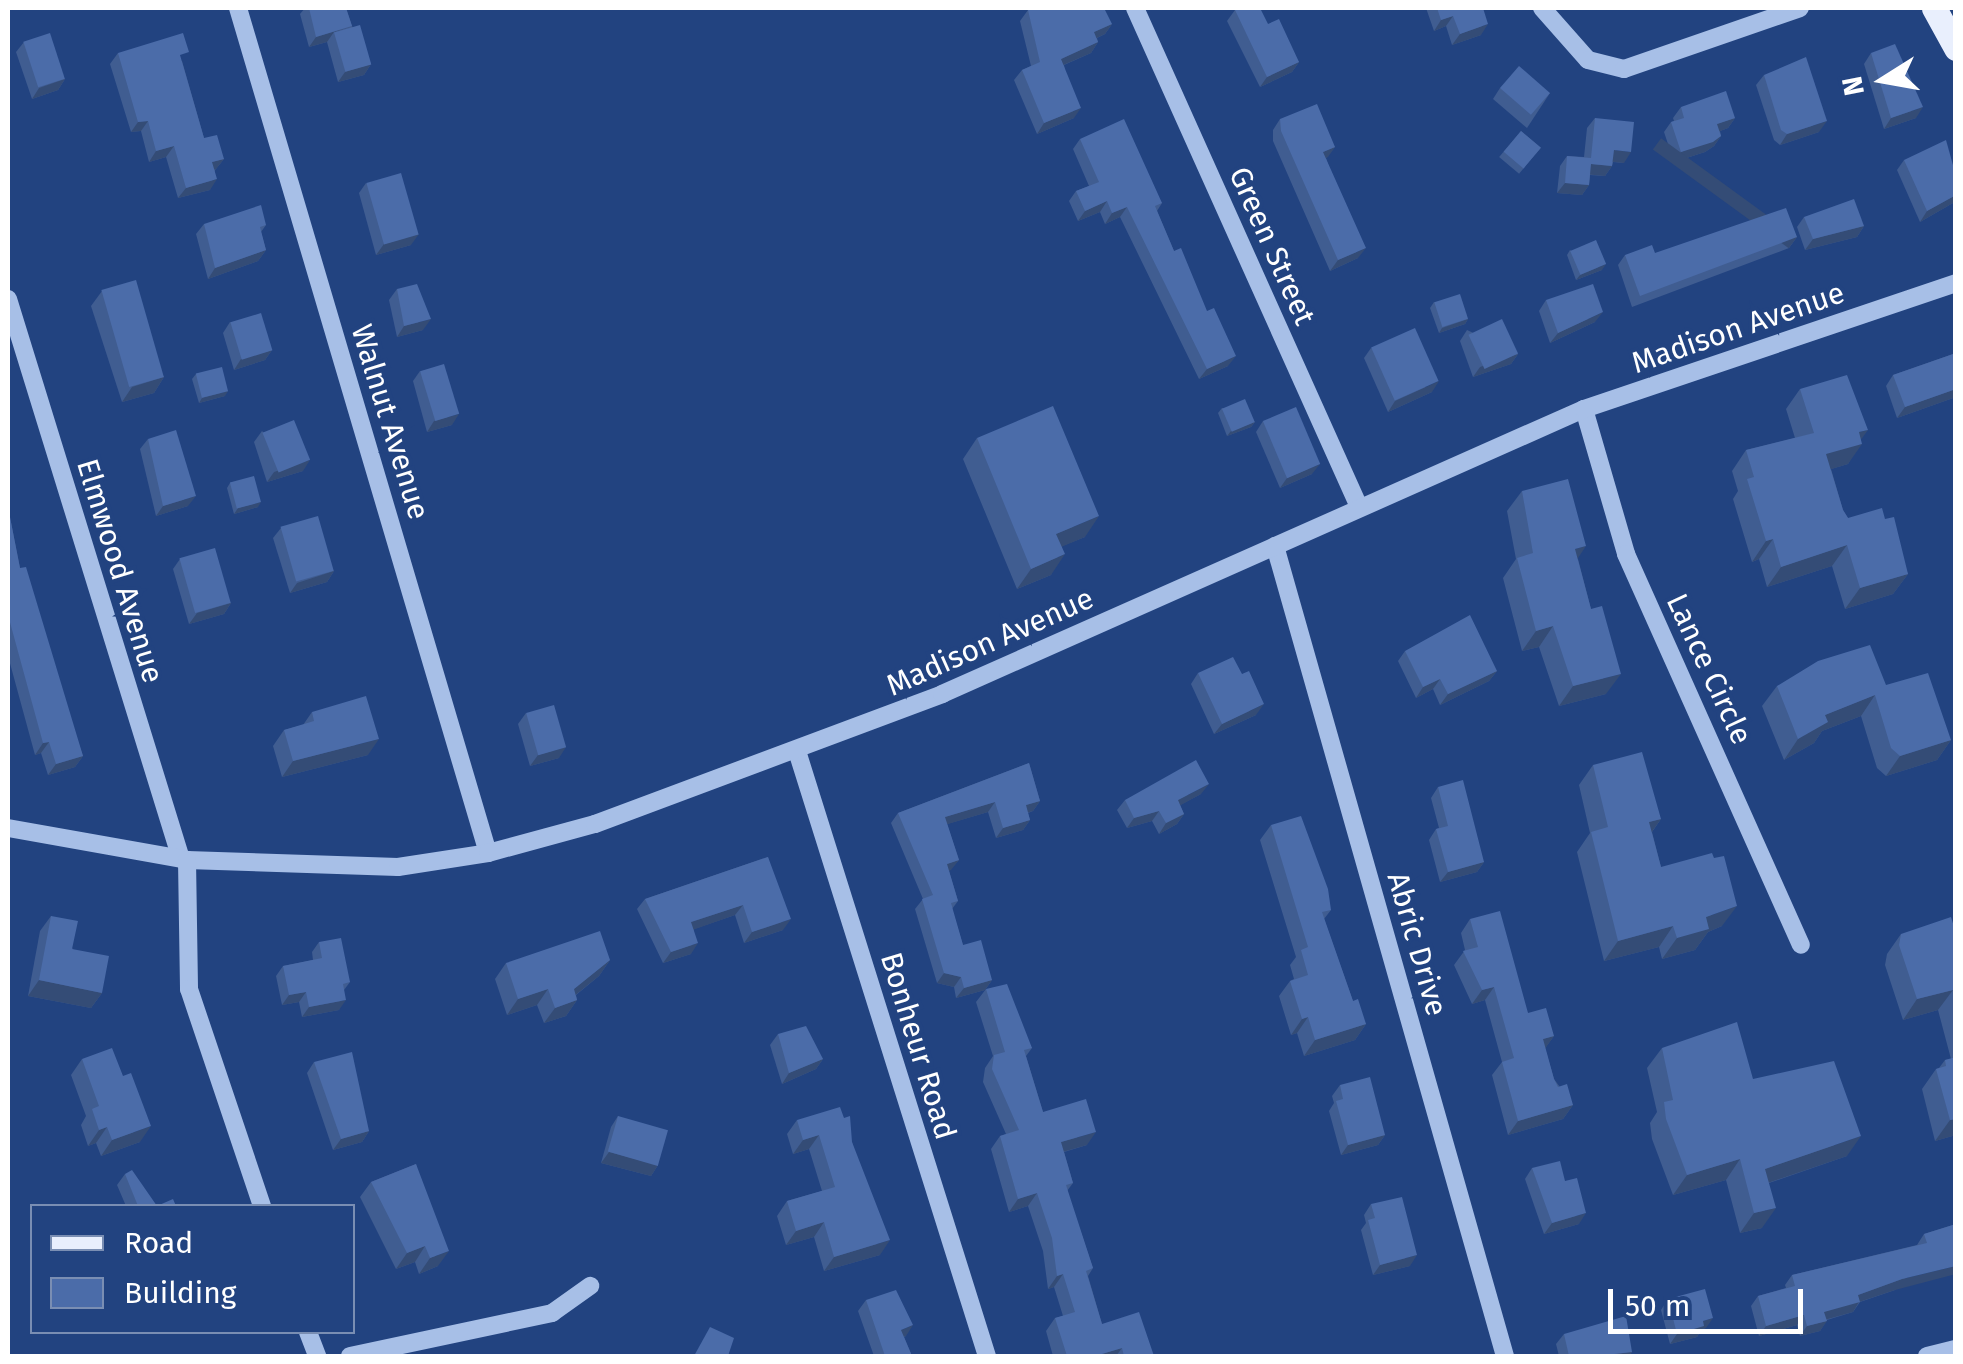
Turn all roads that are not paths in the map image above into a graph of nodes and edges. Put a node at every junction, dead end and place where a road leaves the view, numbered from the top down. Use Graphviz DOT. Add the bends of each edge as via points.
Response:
graph roads {
  1 [pos="238,8"];
  2 [pos="1135,8"];
  3 [pos="1542,8"];
  4 [pos="1800,8"];
  5 [pos="1934,8"];
  6 [pos="1956,48"];
  7 [pos="1956,283"];
  8 [pos="8,298"];
  9 [pos="1584,409"];
  10 [pos="1359,507"];
  11 [pos="1275,546"];
  12 [pos="797,751"];
  13 [pos="8,828"];
  14 [pos="488,853"];
  15 [pos="184,860"];
  16 [pos="1802,945"];
  17 [pos="261,1204"];
  18 [pos="590,1286"];
  19 [pos="1956,1348"];
  20 [pos="350,1356"];
  21 [pos="987,1356"];
  22 [pos="1506,1356"];
  23 [pos="1927,1356"];
  1 -- 14 [label="street, Walnut Avenue"];
  2 -- 10 [label="street, Green Street"];
  3 -- 4 [label="street" via="1588,60 1624,69"];
  5 -- 6 [label="main road"];
  7 -- 9 [label="street, Madison Avenue"];
  8 -- 15 [label="street, Elmwood Avenue"];
  9 -- 10 [label="street, Madison Avenue"];
  9 -- 16 [label="street, Lance Circle" via="1626,554"];
  10 -- 11 [label="street, Madison Avenue"];
  11 -- 12 [label="street, Madison Avenue"];
  11 -- 22 [label="street, Abric Drive"];
  12 -- 14 [label="street, Madison Avenue" via="595,824"];
  12 -- 21 [label="street, Bonheur Road"];
  13 -- 15 [label="street, Madison Avenue"];
  14 -- 15 [label="street, Madison Avenue" via="398,867"];
  15 -- 17 [label="street, Elmwood Avenue" via="189,989"];
  18 -- 20 [label="street" via="552,1313"];
  19 -- 23 [label="street"];
}
